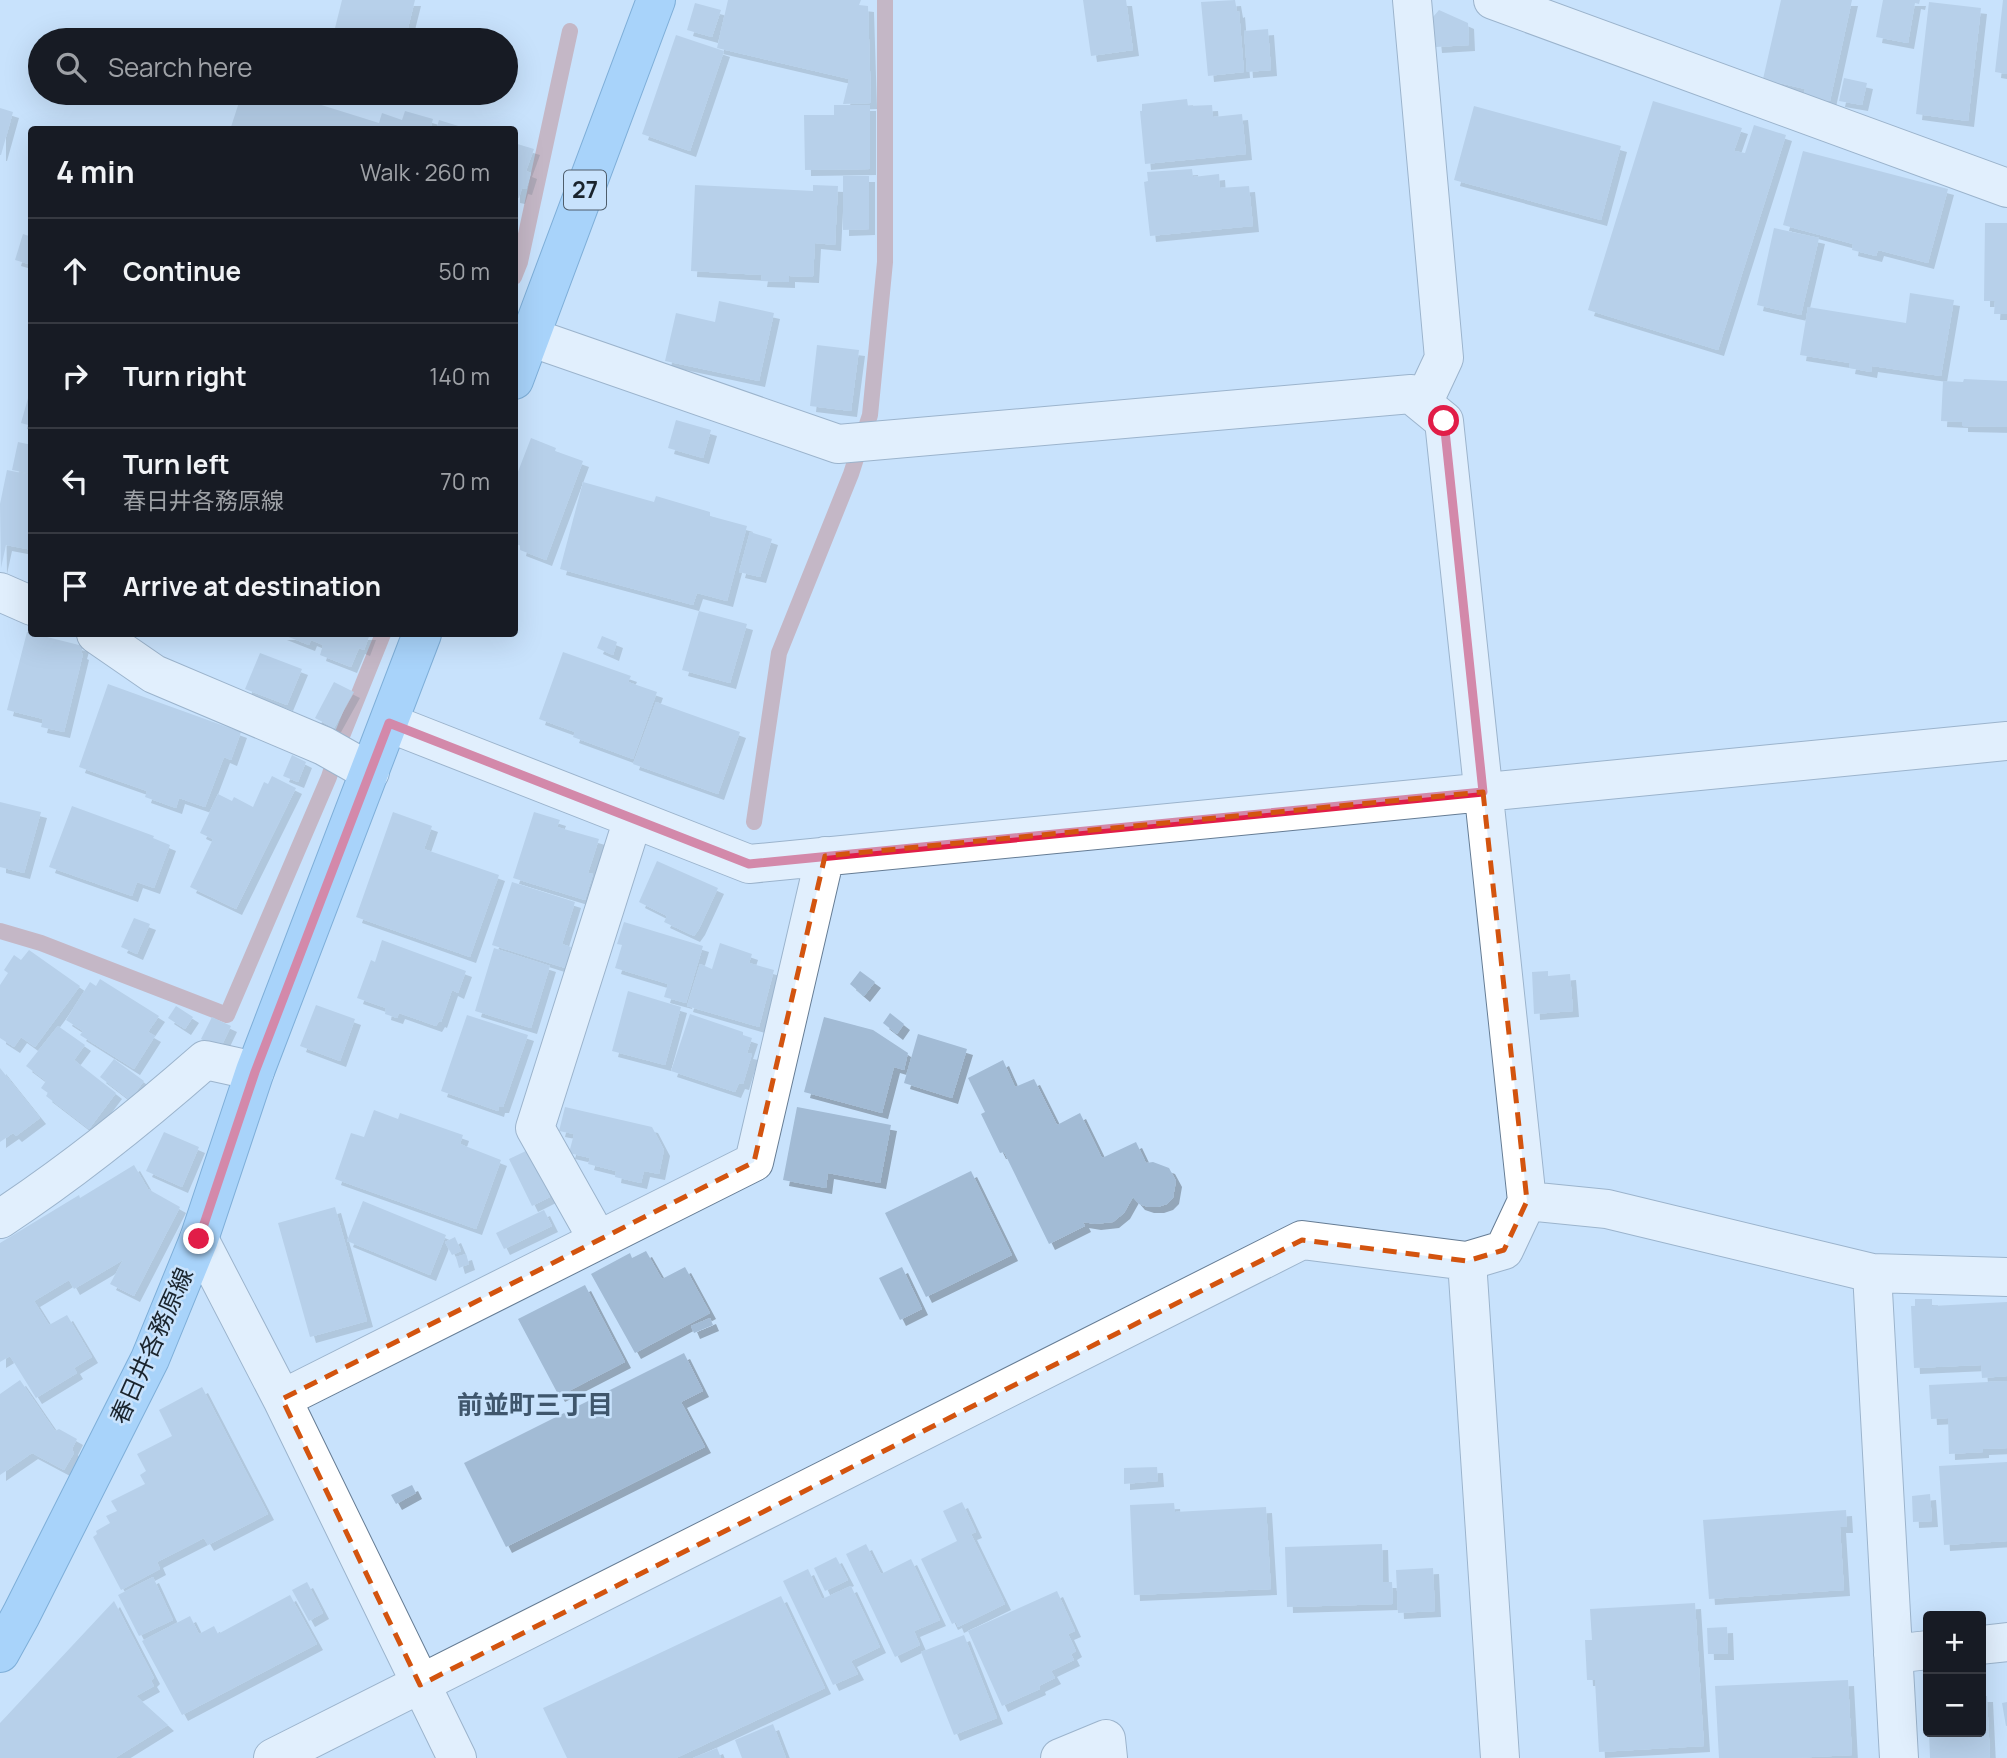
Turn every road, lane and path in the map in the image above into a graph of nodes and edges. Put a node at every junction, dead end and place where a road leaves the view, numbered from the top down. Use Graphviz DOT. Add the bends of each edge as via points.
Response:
graph roads {
  1 [pos="656,0"];
  2 [pos="1412,0"];
  3 [pos="1493,0"];
  4 [pos="2007,188"];
  5 [pos="530,337"];
  6 [pos="518,369"];
  7 [pos="1423,402"];
  8 [pos="0,592"];
  9 [pos="28,604"];
  10 [pos="100,637"];
  11 [pos="421,637"];
  12 [pos="389,723"];
  13 [pos="2007,741"];
  14 [pos="370,772"];
  15 [pos="1483,792"];
  16 [pos="633,818"];
  17 [pos="825,856"];
  18 [pos="255,1072"];
  19 [pos="1527,1201"];
  20 [pos="0,1219"];
  21 [pos="199,1239"];
  22 [pos="598,1240"];
  23 [pos="1467,1261"];
  24 [pos="1872,1273"];
  25 [pos="2007,1277"];
  26 [pos="282,1399"];
  27 [pos="2007,1642"];
  28 [pos="1986,1644"];
  29 [pos="1911,1652"];
  30 [pos="0,1653"];
  31 [pos="420,1685"];
  32 [pos="273,1758"];
  33 [pos="457,1758"];
  34 [pos="1060,1758"];
  35 [pos="1108,1758"];
  36 [pos="1500,1758"];
  37 [pos="1899,1758"];
  1 -- 5 [label="main road, 27"];
  2 -- 7 [label="street" via="1444,358"];
  3 -- 4 [label="street"];
  5 -- 6 [label="main road, 27"];
  5 -- 7 [label="street" via="838,444 1411,394"];
  7 -- 15 [label="street" via="1444,421"];
  8 -- 9 [label="street"];
  10 -- 14 [label="street" via="154,674 324,746"];
  11 -- 12 [label="main road, 春日井各務原線"];
  12 -- 14 [label="main road, 春日井各務原線"];
  12 -- 16 [label="street"];
  13 -- 15 [label="street"];
  14 -- 18 [label="main road, 春日井各務原線"];
  15 -- 17 [label="street"];
  15 -- 19 [label="street"];
  16 -- 17 [label="street" via="749,864"];
  16 -- 22 [label="street" via="535,1128"];
  17 -- 22 [label="street" via="754,1161"];
  18 -- 20 [label="street" via="205,1060 67,1174"];
  18 -- 21 [label="main road, 春日井各務原線"];
  19 -- 23 [label="street" via="1504,1250"];
  19 -- 24 [label="street" via="1607,1209"];
  21 -- 26 [label="street"];
  21 -- 30 [label="main road, 春日井各務原線" via="150,1359"];
  22 -- 26 [label="street"];
  23 -- 31 [label="street" via="1303,1240"];
  23 -- 36 [label="street"];
  24 -- 25 [label="street"];
  24 -- 29 [label="street"];
  26 -- 31 [label="street"];
  27 -- 28 [label="street"];
  29 -- 37 [label="street"];
  31 -- 32 [label="street"];
  31 -- 33 [label="street"];
  34 -- 35 [label="street" via="1106,1740"];
}
